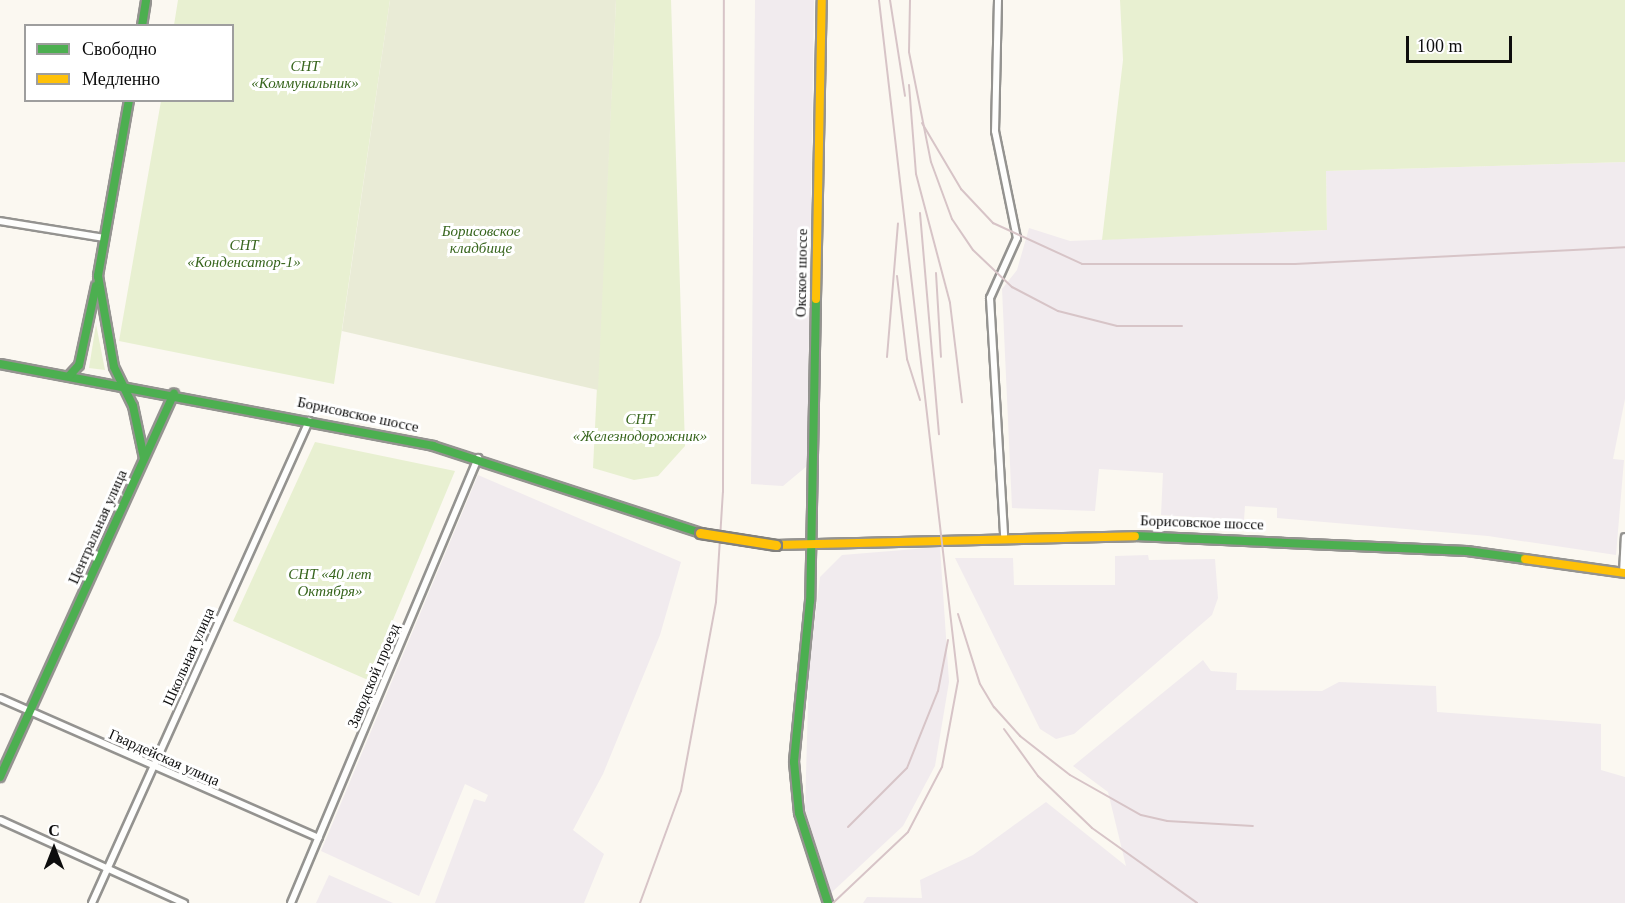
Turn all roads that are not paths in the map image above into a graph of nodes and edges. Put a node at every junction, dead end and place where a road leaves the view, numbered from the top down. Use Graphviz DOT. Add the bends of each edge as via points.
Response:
graph roads {
  1 [pos="146,0"];
  2 [pos="822,0"];
  3 [pos="998,0"];
  4 [pos="142,24"];
  5 [pos="129,102"];
  6 [pos="0,221"];
  7 [pos="105,238"];
  8 [pos="98,276"];
  9 [pos="0,364"];
  10 [pos="70,375"];
  11 [pos="123,384"];
  12 [pos="174,394"];
  13 [pos="309,421"];
  14 [pos="478,458"];
  15 [pos="144,461"];
  16 [pos="1005,535"];
  17 [pos="1625,537"];
  18 [pos="812,546"];
  19 [pos="1624,573"];
  20 [pos="0,698"];
  21 [pos="30,712"];
  22 [pos="153,766"];
  23 [pos="0,777"];
  24 [pos="0,820"];
  25 [pos="319,838"];
  26 [pos="107,869"];
  27 [pos="92,903"];
  28 [pos="184,903"];
  29 [pos="291,903"];
  30 [pos="828,903"];
  1 -- 4 [label="main road"];
  2 -- 18 [label="main road, Окское шоссе"];
  3 -- 16 [label="street" via="995,131 1017,238 990,298"];
  5 -- 7 [label="main road, Центральная улица"];
  6 -- 7 [label="street"];
  7 -- 8 [label="main road, Центральная улица"];
  8 -- 10 [label="main road" via="79,365"];
  8 -- 11 [label="main road, Центральная улица" via="114,367"];
  9 -- 10 [label="main road, Борисовское шоссе"];
  10 -- 11 [label="main road, Борисовское шоссе"];
  11 -- 12 [label="main road, Борисовское шоссе"];
  11 -- 15 [label="main road, Центральная улица"];
  12 -- 13 [label="main road, Борисовское шоссе"];
  12 -- 15 [label="main road"];
  13 -- 14 [label="main road, Борисовское шоссе"];
  13 -- 22 [label="street, Школьная улица"];
  14 -- 18 [label="main road, Борисовское шоссе, bridge" via="700,533 776,545"];
  14 -- 25 [label="street, Заводской проезд"];
  15 -- 21 [label="main road, Центральная улица"];
  16 -- 18 [label="main road, Борисовское шоссе"];
  16 -- 19 [label="main road, Борисовское шоссе" via="1420,548"];
  17 -- 19 [label="street"];
  18 -- 30 [label="main road, Окское шоссе" via="794,762 800,813"];
  20 -- 21 [label="street, Гвардейская улица"];
  21 -- 22 [label="street, Гвардейская улица"];
  21 -- 23 [label="main road, Центральная улица"];
  22 -- 25 [label="street, Гвардейская улица"];
  22 -- 26 [label="street, Школьная улица"];
  24 -- 26 [label="street"];
  25 -- 29 [label="street, Заводской проезд"];
  26 -- 27 [label="street, Школьная улица"];
  26 -- 28 [label="street"];
}
